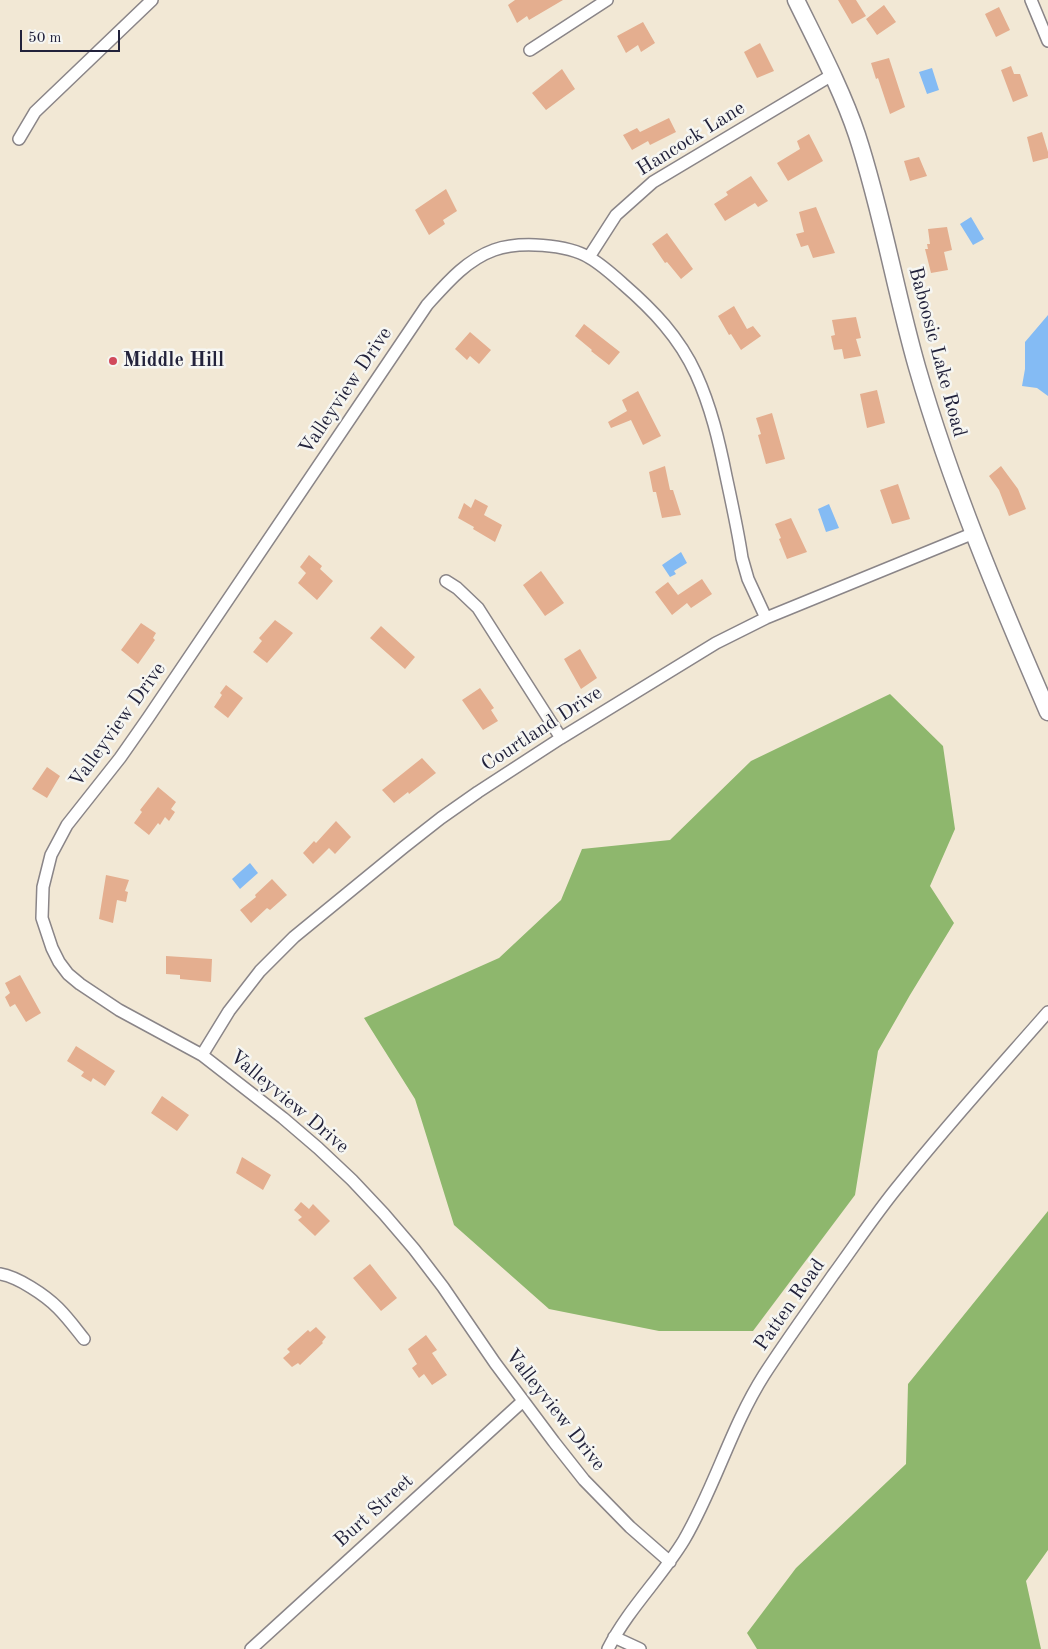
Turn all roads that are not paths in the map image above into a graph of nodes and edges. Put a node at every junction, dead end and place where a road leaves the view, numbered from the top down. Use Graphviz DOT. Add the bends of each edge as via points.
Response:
graph roads {
  1 [pos="152,0"];
  2 [pos="607,0"];
  3 [pos="796,0"];
  4 [pos="1031,0"];
  5 [pos="1048,41"];
  6 [pos="530,50"];
  7 [pos="832,75"];
  8 [pos="19,139"];
  9 [pos="589,257"];
  10 [pos="974,533"];
  11 [pos="446,582"];
  12 [pos="766,618"];
  13 [pos="1048,712"];
  14 [pos="561,738"];
  15 [pos="1048,1012"];
  16 [pos="202,1055"];
  17 [pos="0,1274"];
  18 [pos="84,1339"];
  19 [pos="523,1401"];
  20 [pos="670,1562"];
  21 [pos="614,1637"];
  22 [pos="250,1649"];
  23 [pos="608,1649"];
  24 [pos="640,1649"];
  1 -- 8 [label="street" via="35,112"];
  2 -- 6 [label="street"];
  3 -- 7 [label="street, Baboosic Lake Road"];
  4 -- 5 [label="street"];
  7 -- 9 [label="street, Hancock Lane" via="653,182 616,215"];
  7 -- 10 [label="street, Baboosic Lake Road" via="872,181 916,366 943,453"];
  9 -- 12 [label="street, Valleyview Drive" via="612,274 667,326 697,376 714,422 748,579"];
  9 -- 16 [label="street, Valleyview Drive" via="564,248 512,245 476,258 451,278 427,305 148,718 58,840 46,871 42,918 59,962 80,984 119,1010"];
  10 -- 12 [label="street, Courtland Drive"];
  10 -- 13 [label="street, Baboosic Lake Road"];
  11 -- 14 [label="street" via="458,588 478,608"];
  12 -- 14 [label="street, Courtland Drive" via="716,643"];
  14 -- 16 [label="street, Courtland Drive" via="441,818 294,937 260,971 229,1011"];
  15 -- 20 [label="street, Patten Road" via="898,1186 784,1345 741,1416 705,1499"];
  16 -- 19 [label="street, Valleyview Drive" via="318,1148 384,1214 443,1286"];
  17 -- 18 [label="street" via="45,1298 59,1309"];
  19 -- 20 [label="street, Valleyview Drive" via="584,1480"];
  19 -- 22 [label="street, Burt Street"];
  20 -- 21 [label="street, Patten Road"];
  21 -- 23 [label="street, Patten Road"];
  21 -- 24 [label="street"];
}
